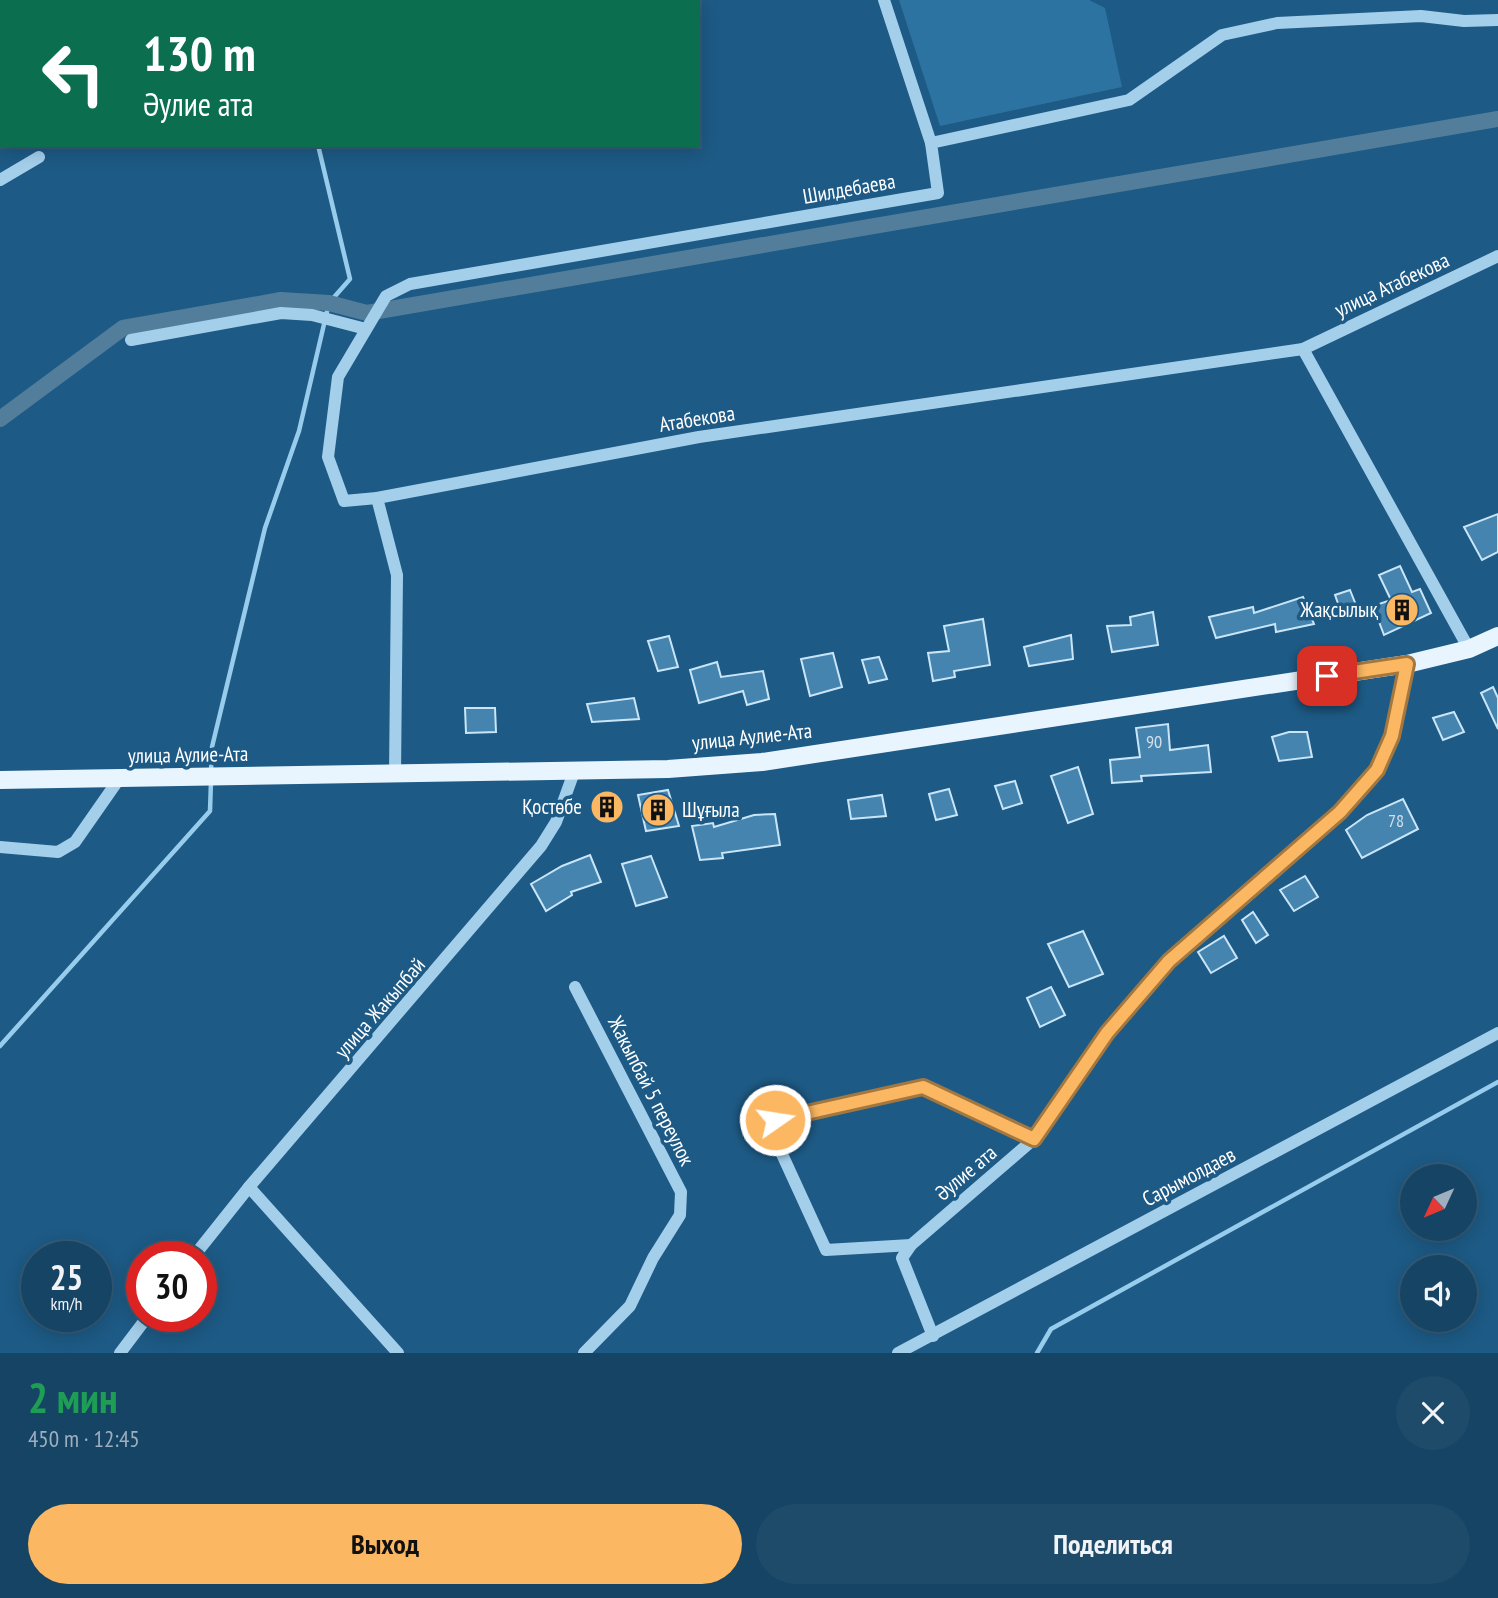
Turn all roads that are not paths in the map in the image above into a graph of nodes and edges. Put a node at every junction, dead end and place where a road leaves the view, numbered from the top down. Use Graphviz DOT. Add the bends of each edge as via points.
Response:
graph roads {
  1 [pos="884,0"];
  2 [pos="1498,20"];
  3 [pos="931,143"];
  4 [pos="39,158"];
  5 [pos="0,180"];
  6 [pos="1498,256"];
  7 [pos="366,329"];
  8 [pos="131,340"];
  9 [pos="1303,349"];
  10 [pos="377,498"];
  11 [pos="1498,636"];
  12 [pos="1469,649"];
  13 [pos="1407,664"];
  14 [pos="574,772"];
  15 [pos="396,776"];
  16 [pos="119,779"];
  17 [pos="0,780"];
  18 [pos="0,847"];
  19 [pos="575,987"];
  20 [pos="1498,1033"];
  21 [pos="1034,1139"];
  22 [pos="249,1187"];
  23 [pos="206,1241"];
  24 [pos="911,1245"];
  25 [pos="136,1332"];
  26 [pos="933,1336"];
  27 [pos="120,1353"];
  28 [pos="398,1353"];
  29 [pos="584,1353"];
  30 [pos="898,1353"];
  1 -- 3 [label="street"];
  2 -- 3 [label="street" via="1421,16 1277,23 1222,35 1129,100"];
  3 -- 7 [label="street, Шилдебаева" via="938,193 410,284 386,296"];
  4 -- 5 [label="street"];
  6 -- 9 [label="street, улица Атабекова"];
  7 -- 8 [label="street" via="312,315 281,313"];
  7 -- 10 [label="street, Шилдебаева" via="338,377 328,457 344,501"];
  9 -- 10 [label="street, Атабекова" via="699,437"];
  9 -- 12 [label="street"];
  10 -- 15 [label="street" via="397,575"];
  11 -- 12 [label="main road, улица Аулие-Ата"];
  12 -- 13 [label="main road, улица Аулие-Ата"];
  13 -- 14 [label="main road, улица Аулие-Ата" via="762,762"];
  13 -- 21 [label="street, Әулие ата" via="1392,736 1377,770 1340,812 1169,961 1107,1033"];
  14 -- 15 [label="main road, улица Аулие-Ата"];
  14 -- 22 [label="street, улица Жакыпбай" via="556,822 541,846"];
  15 -- 16 [label="main road, улица Аулие-Ата"];
  16 -- 17 [label="main road, улица Аулие-Ата"];
  16 -- 18 [label="street" via="75,842 58,852"];
  19 -- 29 [label="street, Жакыпбай 5 переулок" via="681,1192 680,1215 630,1306"];
  20 -- 26 [label="street, Сарымолдаев"];
  21 -- 24 [label="street, Әулие ата"];
  21 -- 24 [label="street" via="923,1087 775,1120 776,1141 826,1250"];
  22 -- 23 [label="street, улица Жакыпбай"];
  22 -- 28 [label="street"];
  24 -- 26 [label="street" via="902,1258"];
  25 -- 27 [label="street"];
  26 -- 30 [label="street, Сарымолдаев"];
}
